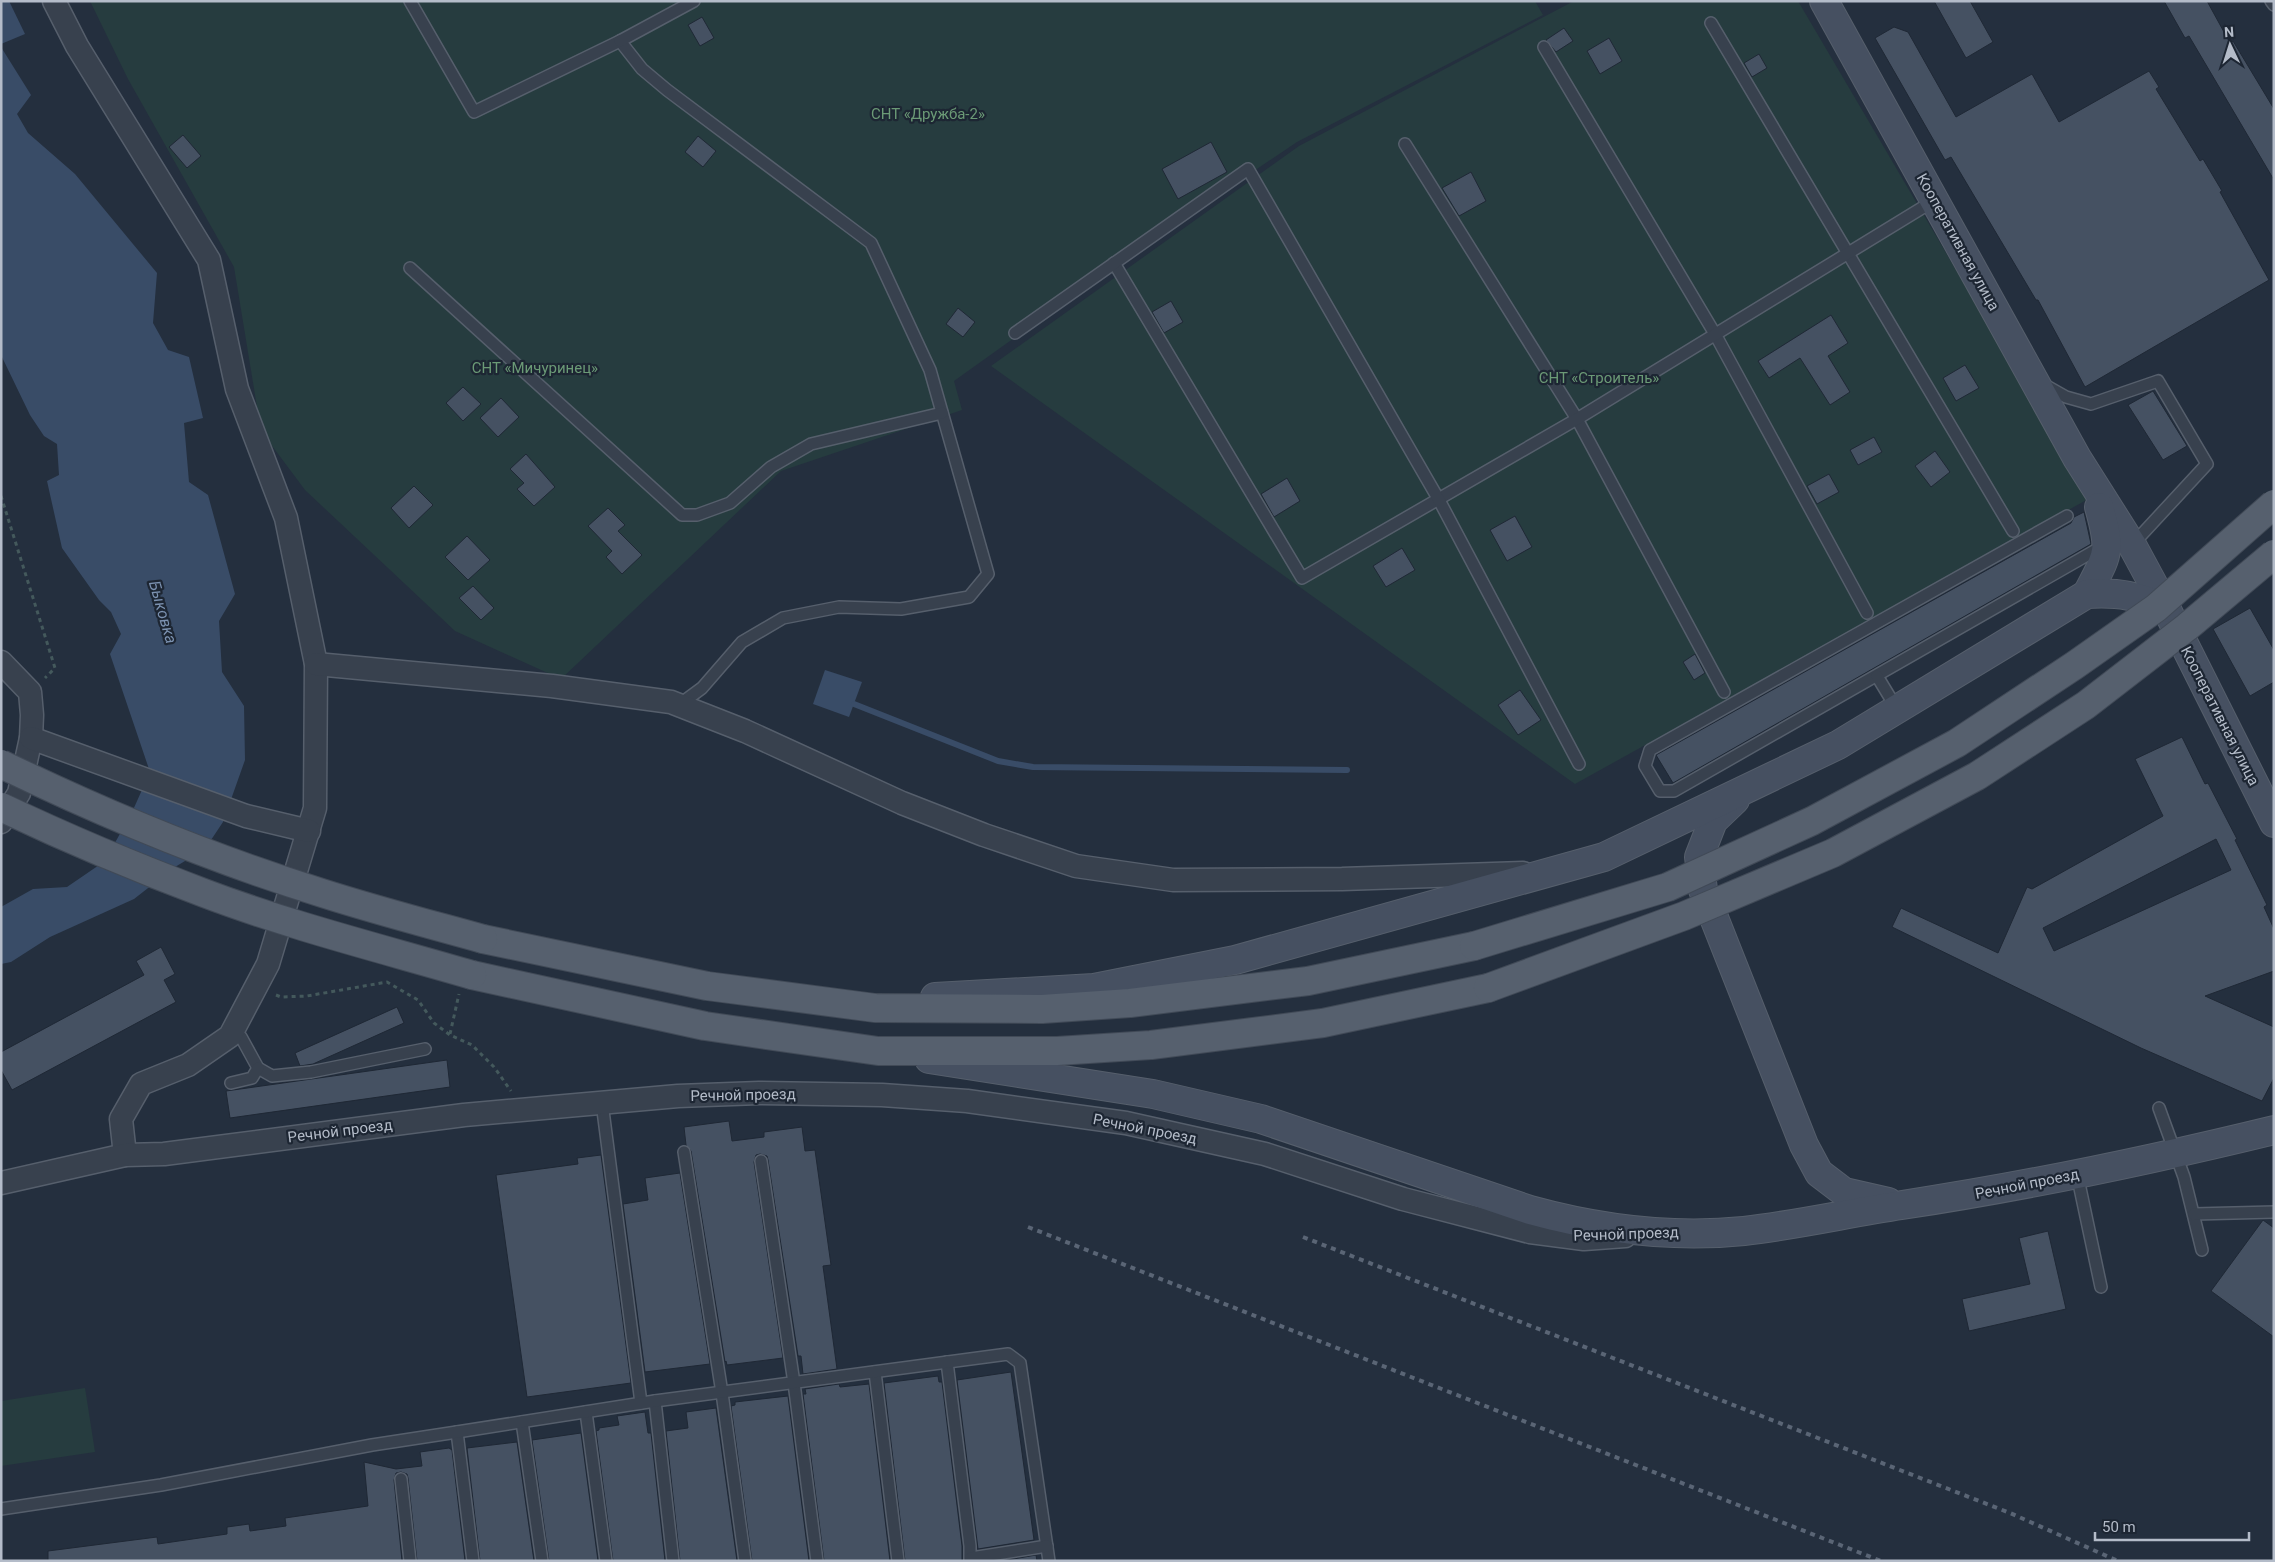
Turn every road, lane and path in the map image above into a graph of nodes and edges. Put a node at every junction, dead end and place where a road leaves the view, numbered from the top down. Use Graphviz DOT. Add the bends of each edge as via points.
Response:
graph roads {
  1 [pos="54,1"];
  2 [pos="410,1"];
  3 [pos="694,1"];
  4 [pos="1824,1"];
  5 [pos="2272,1"];
  6 [pos="2274,5"];
  7 [pos="1711,23"];
  8 [pos="620,41"];
  9 [pos="1544,47"];
  10 [pos="1405,144"];
  11 [pos="1935,200"];
  12 [pos="1849,253"];
  13 [pos="1114,263"];
  14 [pos="410,268"];
  15 [pos="1016,333"];
  16 [pos="1715,334"];
  17 [pos="2033,379"];
  18 [pos="942,413"];
  19 [pos="1577,419"];
  20 [pos="2092,484"];
  21 [pos="1,496"];
  22 [pos="1439,500"];
  23 [pos="2268,501"];
  24 [pos="2067,516"];
  25 [pos="2274,517"];
  26 [pos="2013,531"];
  27 [pos="2132,545"];
  28 [pos="2096,550"];
  29 [pos="2274,554"];
  30 [pos="2087,594"];
  31 [pos="2166,608"];
  32 [pos="1867,612"];
  33 [pos="1,662"];
  34 [pos="316,664"];
  35 [pos="1877,676"];
  36 [pos="30,692"];
  37 [pos="1724,692"];
  38 [pos="678,705"];
  39 [pos="1897,710"];
  40 [pos="31,738"];
  41 [pos="1,764"];
  42 [pos="1579,764"];
  43 [pos="1746,789"];
  44 [pos="1,807"];
  45 [pos="2271,812"];
  46 [pos="1,822"];
  47 [pos="309,831"];
  48 [pos="1549,872"];
  49 [pos="466,983"];
  50 [pos="254,988"];
  51 [pos="836,1003"];
  52 [pos="450,1035"];
  53 [pos="230,1036"];
  54 [pos="425,1050"];
  55 [pos="878,1051"];
  56 [pos="258,1068"];
  57 [pos="231,1083"];
  58 [pos="602,1103"];
  59 [pos="2159,1108"];
  60 [pos="524,1110"];
  61 [pos="2274,1130"];
  62 [pos="684,1152"];
  63 [pos="2175,1152"];
  64 [pos="126,1155"];
  65 [pos="761,1161"];
  66 [pos="2077,1174"];
  67 [pos="1,1183"];
  68 [pos="1901,1205"];
  69 [pos="2274,1212"];
  70 [pos="2194,1214"];
  71 [pos="1686,1232"];
  72 [pos="2202,1250"];
  73 [pos="2101,1286"];
  74 [pos="947,1362"];
  75 [pos="875,1372"];
  76 [pos="794,1383"];
  77 [pos="722,1392"];
  78 [pos="655,1401"];
  79 [pos="641,1403"];
  80 [pos="586,1412"];
  81 [pos="522,1422"];
  82 [pos="457,1432"];
  83 [pos="401,1479"];
  84 [pos="1,1509"];
  85 [pos="1047,1546"];
  86 [pos="970,1560"];
  87 [pos="410,1561"];
  88 [pos="473,1561"];
  89 [pos="542,1561"];
  90 [pos="606,1561"];
  91 [pos="673,1561"];
  92 [pos="745,1561"];
  93 [pos="817,1561"];
  94 [pos="898,1561"];
  95 [pos="1049,1561"];
  1 -- 34 [label="street" via="77,46 209,260 236,389 286,518"];
  2 -- 8 [label="lane" via="474,112"];
  3 -- 8 [label="lane"];
  4 -- 11 [label="main road, Кооперативная улица"];
  5 -- 6 [label="lane"];
  7 -- 12 [label="lane"];
  8 -- 18 [label="lane" via="642,69 667,90 872,243 930,370"];
  9 -- 16 [label="lane"];
  10 -- 19 [label="lane"];
  11 -- 12 [label="lane"];
  11 -- 17 [label="main road, Кооперативная улица"];
  12 -- 16 [label="lane"];
  12 -- 26 [label="lane"];
  13 -- 15 [label="lane"];
  13 -- 22 [label="lane" via="1302,578"];
  13 -- 22 [label="lane" via="1248,169"];
  14 -- 18 [label="lane" via="682,515 697,515 730,504 771,467 811,444"];
  16 -- 19 [label="lane"];
  16 -- 32 [label="lane"];
  17 -- 20 [label="main road, Кооперативная улица"];
  17 -- 27 [label="lane" via="2066,397 2091,404 2158,381 2207,464"];
  18 -- 38 [label="lane" via="988,574 969,597 901,608 839,607 783,618 742,642 702,688"];
  19 -- 22 [label="lane"];
  19 -- 37 [label="lane"];
  20 -- 27 [label="main road, Кооперативная улица"];
  20 -- 30 [label="main road" via="2108,550"];
  21 -- 36 [label="path" via="55,668"];
  22 -- 42 [label="lane"];
  23 -- 25 [label="lane"];
  23 -- 51 [label="main road, bridge" via="2156,608 1957,744 1812,821 1668,887 1474,946 1308,981 1130,1003 1042,1009 875,1008"];
  24 -- 35 [label="lane" via="1650,750 1645,766 1660,791 1674,791"];
  27 -- 31 [label="main road, Кооперативная улица"];
  28 -- 35 [label="lane"];
  29 -- 55 [label="main road, bridge" via="2086,705 1977,776 1833,853 1684,916 1488,988 1323,1023 1151,1044 1057,1052"];
  30 -- 31 [label="main road" via="2137,596"];
  30 -- 39 [label="main road"];
  31 -- 45 [label="main road, Кооперативная улица"];
  33 -- 36 [label="street"];
  34 -- 38 [label="street" via="552,686"];
  34 -- 47 [label="street" via="315,805"];
  35 -- 39 [label="lane"];
  36 -- 40 [label="street"];
  38 -- 48 [label="street" via="745,731 902,803 1076,866 1173,880 1342,879"];
  39 -- 43 [label="main road" via="1838,745"];
  40 -- 46 [label="street" via="18,793"];
  40 -- 47 [label="street" via="246,816"];
  41 -- 51 [label="main road, bridge" via="231,862 322,893 483,939 707,986"];
  43 -- 48 [label="main road" via="1604,857"];
  43 -- 68 [label="main road" via="1713,822 1699,857 1703,890 1804,1145 1819,1173 1844,1192"];
  44 -- 49 [label="main road, bridge" via="68,839 205,893"];
  47 -- 50 [label="street" via="268,964"];
  48 -- 51 [label="main road" via="1235,960 1094,988"];
  49 -- 52 [label="path"];
  49 -- 55 [label="main road" via="705,1026"];
  50 -- 52 [label="path" via="290,997 387,982 418,1000 434,1023"];
  50 -- 53 [label="street"];
  52 -- 60 [label="path" via="472,1045 494,1067"];
  53 -- 56 [label="lane" via="241,1037"];
  53 -- 64 [label="street" via="188,1065 141,1084 121,1119"];
  54 -- 56 [label="lane" via="311,1072 272,1076"];
  55 -- 71 [label="main road" via="1153,1094 1261,1119 1572,1222 1619,1229"];
  56 -- 57 [label="lane" via="252,1078"];
  58 -- 60 [label="street, Речной проезд"];
  58 -- 71 [label="street, Речной проезд" via="758,1092 882,1094 967,1100 1126,1123 1264,1154 1403,1199 1530,1232 1584,1239"];
  58 -- 79 [label="lane"];
  59 -- 63 [label="lane"];
  60 -- 64 [label="street, Речной проезд" via="464,1114 164,1154"];
  61 -- 63 [label="main road, Речной проезд"];
  62 -- 77 [label="lane"];
  63 -- 66 [label="main road, Речной проезд"];
  63 -- 70 [label="lane"];
  64 -- 67 [label="street, Речной проезд"];
  65 -- 76 [label="lane"];
  66 -- 68 [label="main road, Речной проезд"];
  66 -- 73 [label="lane"];
  68 -- 71 [label="main road, Речной проезд" via="1744,1231"];
  69 -- 70 [label="lane"];
  70 -- 72 [label="lane"];
  74 -- 75 [label="lane"];
  74 -- 85 [label="lane" via="1008,1354 1020,1363"];
  74 -- 86 [label="lane"];
  75 -- 76 [label="lane"];
  75 -- 94 [label="lane"];
  76 -- 77 [label="lane"];
  76 -- 93 [label="lane"];
  77 -- 78 [label="lane"];
  77 -- 92 [label="lane"];
  78 -- 79 [label="lane"];
  78 -- 91 [label="lane"];
  79 -- 80 [label="lane"];
  80 -- 81 [label="lane"];
  80 -- 90 [label="lane"];
  81 -- 82 [label="lane"];
  81 -- 89 [label="lane"];
  82 -- 84 [label="lane" via="160,1485"];
  82 -- 88 [label="lane"];
  83 -- 87 [label="lane"];
  85 -- 86 [label="lane"];
  85 -- 95 [label="lane"];
}
